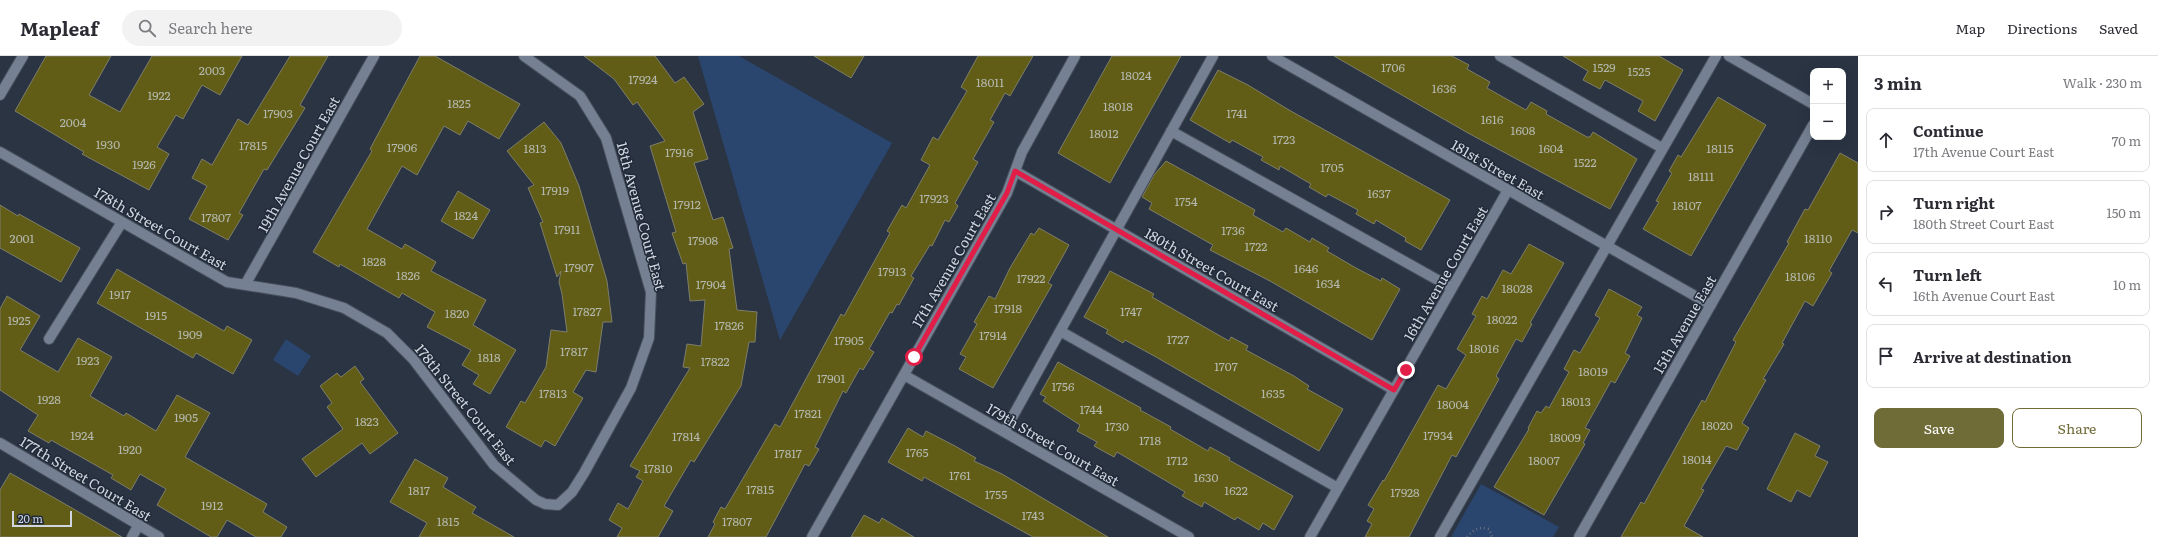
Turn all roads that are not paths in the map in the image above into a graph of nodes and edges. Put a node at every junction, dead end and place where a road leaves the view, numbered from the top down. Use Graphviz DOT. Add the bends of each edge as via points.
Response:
graph roads {
  1 [pos="23,56"];
  2 [pos="374,56"];
  3 [pos="524,56"];
  4 [pos="1076,56"];
  5 [pos="1213,56"];
  6 [pos="1272,56"];
  7 [pos="1500,56"];
  8 [pos="1716,56"];
  9 [pos="1730,56"];
  10 [pos="0,95"];
  11 [pos="1810,102"];
  12 [pos="1810,130"];
  13 [pos="1171,131"];
  14 [pos="1662,148"];
  15 [pos="0,152"];
  16 [pos="1015,171"];
  17 [pos="1508,190"];
  18 [pos="122,222"];
  19 [pos="1116,230"];
  20 [pos="1606,246"];
  21 [pos="245,285"];
  22 [pos="1452,288"];
  23 [pos="1711,305"];
  24 [pos="1060,331"];
  25 [pos="49,339"];
  26 [pos="904,375"];
  27 [pos="1394,390"];
  28 [pos="1004,432"];
  29 [pos="0,443"];
  30 [pos="1338,488"];
  31 [pos="545,504"];
  32 [pos="138,526"];
  33 [pos="132,537"];
  34 [pos="159,537"];
  35 [pos="812,537"];
  36 [pos="1189,537"];
  37 [pos="1310,537"];
  38 [pos="1440,537"];
  39 [pos="1579,537"];
  1 -- 10 [label="street"];
  2 -- 21 [label="street, 19th Avenue Court East"];
  3 -- 31 [label="street, 18th Avenue Court East" via="580,96 606,138 651,292 649,338 631,388 572,492 558,506"];
  4 -- 16 [label="street, 17th Avenue Court East" via="1022,152"];
  5 -- 13 [label="street"];
  6 -- 17 [label="street, 181st Street East"];
  7 -- 14 [label="street"];
  8 -- 14 [label="street"];
  9 -- 11 [label="street"];
  12 -- 23 [label="street, 15th Avenue East"];
  13 -- 19 [label="street"];
  13 -- 22 [label="street"];
  14 -- 20 [label="street"];
  15 -- 18 [label="street, 178th Street Court East"];
  16 -- 19 [label="street, 180th Street Court East"];
  16 -- 26 [label="street, 17th Avenue Court East" via="1007,193"];
  17 -- 20 [label="street, 181st Street East"];
  17 -- 22 [label="street, 16th Avenue Court East"];
  18 -- 21 [label="street, 178th Street Court East" via="227,282"];
  18 -- 25 [label="street"];
  19 -- 24 [label="street"];
  19 -- 27 [label="street, 180th Street Court East"];
  20 -- 23 [label="street, 181st Street East"];
  20 -- 38 [label="street"];
  21 -- 31 [label="street, 178th Street Court East" via="296,293 344,308 387,333 413,359 494,465 520,489"];
  22 -- 27 [label="street, 16th Avenue Court East"];
  23 -- 39 [label="street, 15th Avenue East"];
  24 -- 28 [label="street"];
  24 -- 30 [label="street"];
  26 -- 28 [label="street, 179th Street Court East"];
  26 -- 35 [label="street, 17th Avenue Court East"];
  27 -- 30 [label="street, 16th Avenue Court East"];
  28 -- 36 [label="street, 179th Street Court East"];
  29 -- 32 [label="street, 177th Street Court East"];
  30 -- 37 [label="street, 16th Avenue Court East"];
  32 -- 33 [label="street"];
  32 -- 34 [label="street, 177th Street Court East"];
}
